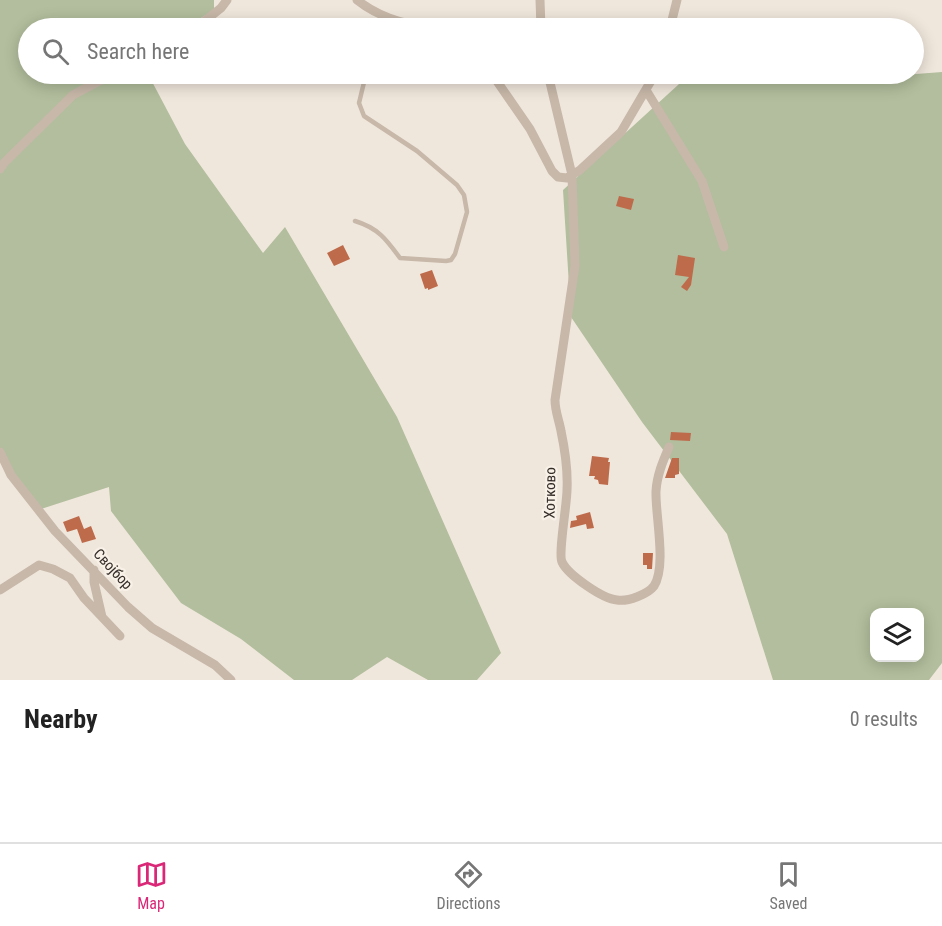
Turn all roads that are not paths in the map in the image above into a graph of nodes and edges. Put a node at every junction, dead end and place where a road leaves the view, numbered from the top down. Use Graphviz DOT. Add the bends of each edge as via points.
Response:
graph roads {
  1 [pos="227,0"];
  2 [pos="357,0"];
  3 [pos="540,0"];
  4 [pos="677,0"];
  5 [pos="382,15"];
  6 [pos="208,18"];
  7 [pos="381,18"];
  8 [pos="391,18"];
  9 [pos="541,18"];
  10 [pos="672,18"];
  11 [pos="93,84"];
  12 [pos="364,84"];
  13 [pos="499,84"];
  14 [pos="550,84"];
  15 [pos="649,84"];
  16 [pos="646,90"];
  17 [pos="0,169"];
  18 [pos="572,175"];
  19 [pos="355,221"];
  20 [pos="724,247"];
  21 [pos="669,447"];
  22 [pos="0,452"];
  23 [pos="94,570"];
  24 [pos="0,591"];
  25 [pos="102,617"];
  26 [pos="120,636"];
  27 [pos="231,680"];
  1 -- 6 [label="street"];
  2 -- 5 [label="street"];
  3 -- 9 [label="street"];
  4 -- 10 [label="street"];
  5 -- 7 [label="lane"];
  5 -- 8 [label="street"];
  11 -- 17 [label="street" via="73,95"];
  12 -- 19 [label="lane" via="359,103 364,116 417,151 457,185 464,195 467,212 454,256 446,261 400,258 377,230"];
  13 -- 18 [label="street" via="530,129 552,171 558,177"];
  14 -- 18 [label="street, Хотково"];
  15 -- 16 [label="street"];
  16 -- 18 [label="street" via="621,132"];
  16 -- 20 [label="street" via="702,181"];
  18 -- 21 [label="street, Хотково" via="576,266 555,409 563,438 567,486 560,555 567,569 606,597 629,600 653,587 657,580 656,492"];
  22 -- 23 [label="street, Својбор" via="12,475 49,524"];
  23 -- 25 [label="street"];
  23 -- 27 [label="street, Својбор" via="152,628"];
  24 -- 25 [label="street" via="39,564 69,578"];
  25 -- 26 [label="street"];
}
